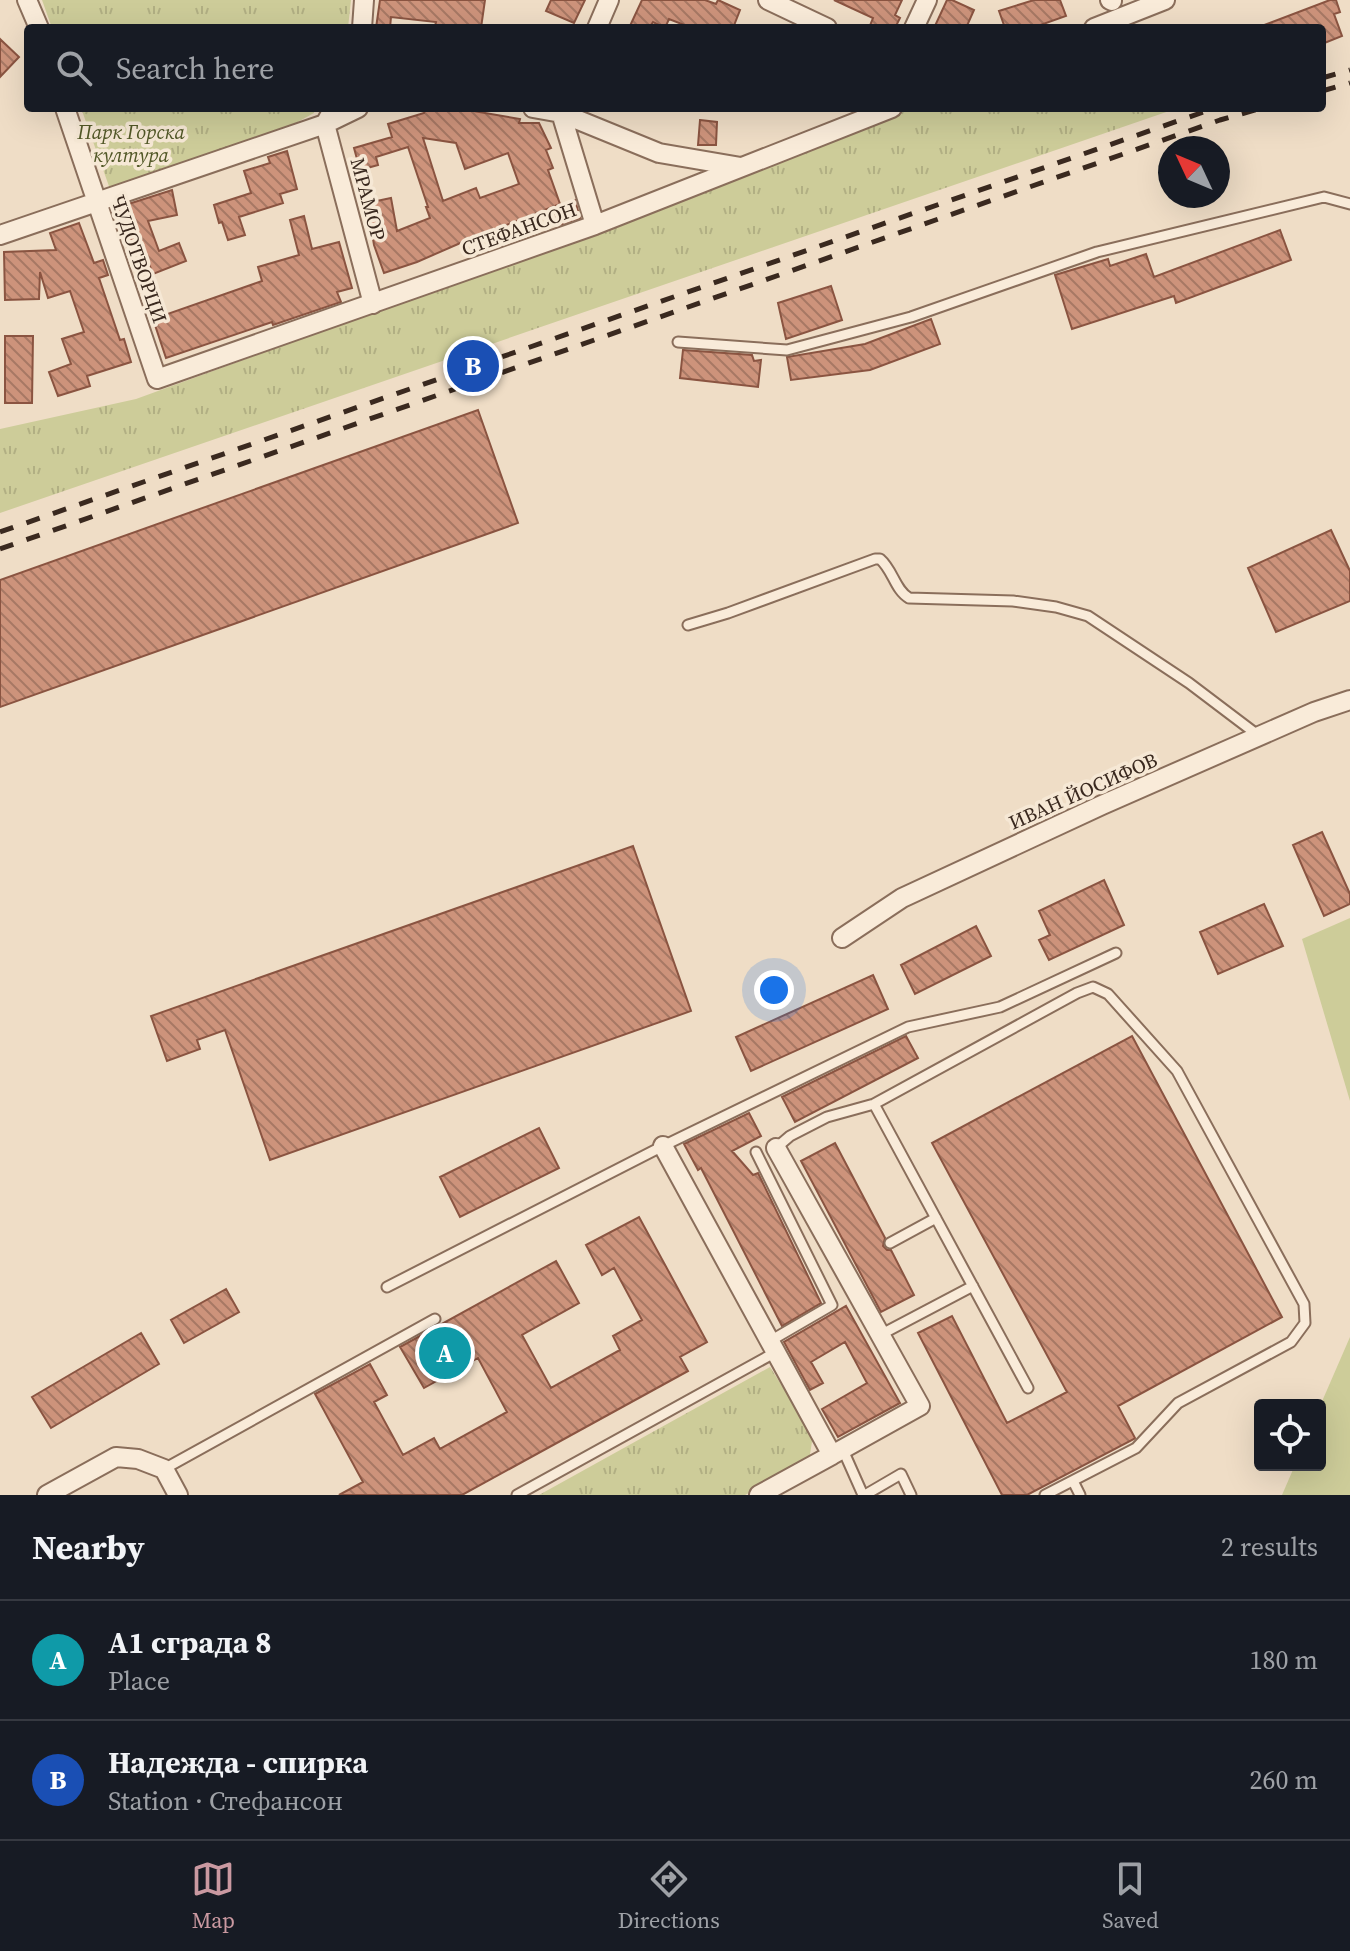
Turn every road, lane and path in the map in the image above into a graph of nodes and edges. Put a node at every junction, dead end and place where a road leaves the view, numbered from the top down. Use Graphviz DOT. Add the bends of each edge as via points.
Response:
graph roads {
  1 [pos="27,0"];
  2 [pos="364,0"];
  3 [pos="609,0"];
  4 [pos="768,0"];
  5 [pos="927,0"];
  6 [pos="1165,0"];
  7 [pos="1113,5"];
  8 [pos="37,24"];
  9 [pos="362,24"];
  10 [pos="599,24"];
  11 [pos="819,24"];
  12 [pos="916,24"];
  13 [pos="1097,24"];
  14 [pos="66,112"];
  15 [pos="562,112"];
  16 [pos="564,112"];
  17 [pos="882,112"];
  18 [pos="330,116"];
  19 [pos="741,167"];
  20 [pos="96,202"];
  21 [pos="1350,204"];
  22 [pos="595,225"];
  23 [pos="0,235"];
  24 [pos="373,304"];
  25 [pos="678,342"];
  26 [pos="157,379"];
  27 [pos="688,625"];
  28 [pos="1350,700"];
  29 [pos="1259,736"];
  30 [pos="842,938"];
  31 [pos="1116,953"];
  32 [pos="874,1104"];
  33 [pos="663,1146"];
  34 [pos="776,1148"];
  35 [pos="756,1152"];
  36 [pos="936,1218"];
  37 [pos="890,1243"];
  38 [pos="973,1286"];
  39 [pos="387,1287"];
  40 [pos="435,1319"];
  41 [pos="880,1335"];
  42 [pos="773,1347"];
  43 [pos="1028,1388"];
  44 [pos="837,1452"];
  45 [pos="164,1469"];
  46 [pos="1073,1481"];
  47 [pos="47,1495"];
  48 [pos="178,1495"];
  49 [pos="517,1495"];
  50 [pos="759,1495"];
  51 [pos="864,1495"];
  52 [pos="911,1495"];
  53 [pos="1045,1495"];
  54 [pos="1080,1495"];
  1 -- 8 [label="street"];
  2 -- 9 [label="street"];
  3 -- 10 [label="street"];
  4 -- 11 [label="street"];
  5 -- 12 [label="street"];
  6 -- 7 [label="street"];
  7 -- 13 [label="street"];
  14 -- 20 [label="street, ЧУДОТВОРЦИ"];
  15 -- 22 [label="street"];
  16 -- 19 [label="street" via="659,153"];
  17 -- 19 [label="street, СТЕФАНСОН"];
  18 -- 20 [label="street"];
  18 -- 24 [label="street, МРАМОР"];
  19 -- 22 [label="street, СТЕФАНСОН"];
  20 -- 23 [label="street"];
  20 -- 26 [label="street, ЧУДОТВОРЦИ"];
  21 -- 25 [label="lane" via="1324,197 1097,252 911,317 787,350"];
  22 -- 24 [label="street, СТЕФАНСОН"];
  24 -- 26 [label="street, СТЕФАНСОН"];
  27 -- 29 [label="lane" via="880,559 909,598 1013,601 1088,616"];
  28 -- 29 [label="street, ИВАН ЙОСИФОВ"];
  29 -- 30 [label="street, ИВАН ЙОСИФОВ" via="902,898"];
  31 -- 33 [label="lane" via="1000,1007 908,1027"];
  32 -- 34 [label="lane" via="827,1117"];
  32 -- 36 [label="lane"];
  32 -- 46 [label="lane" via="1093,987 1108,994 1177,1071 1304,1304 1305,1323 1291,1342 1178,1403 1136,1448"];
  33 -- 39 [label="lane"];
  33 -- 42 [label="street"];
  34 -- 41 [label="street"];
  35 -- 42 [label="lane" via="832,1305"];
  36 -- 37 [label="lane"];
  36 -- 38 [label="lane"];
  38 -- 41 [label="lane"];
  38 -- 43 [label="lane"];
  40 -- 45 [label="lane"];
  41 -- 44 [label="street" via="920,1406"];
  42 -- 44 [label="street"];
  42 -- 49 [label="lane"];
  44 -- 50 [label="street"];
  44 -- 51 [label="lane"];
  45 -- 47 [label="street" via="116,1457"];
  45 -- 48 [label="street"];
  46 -- 53 [label="lane"];
  46 -- 54 [label="lane"];
  51 -- 52 [label="lane" via="901,1474"];
}
